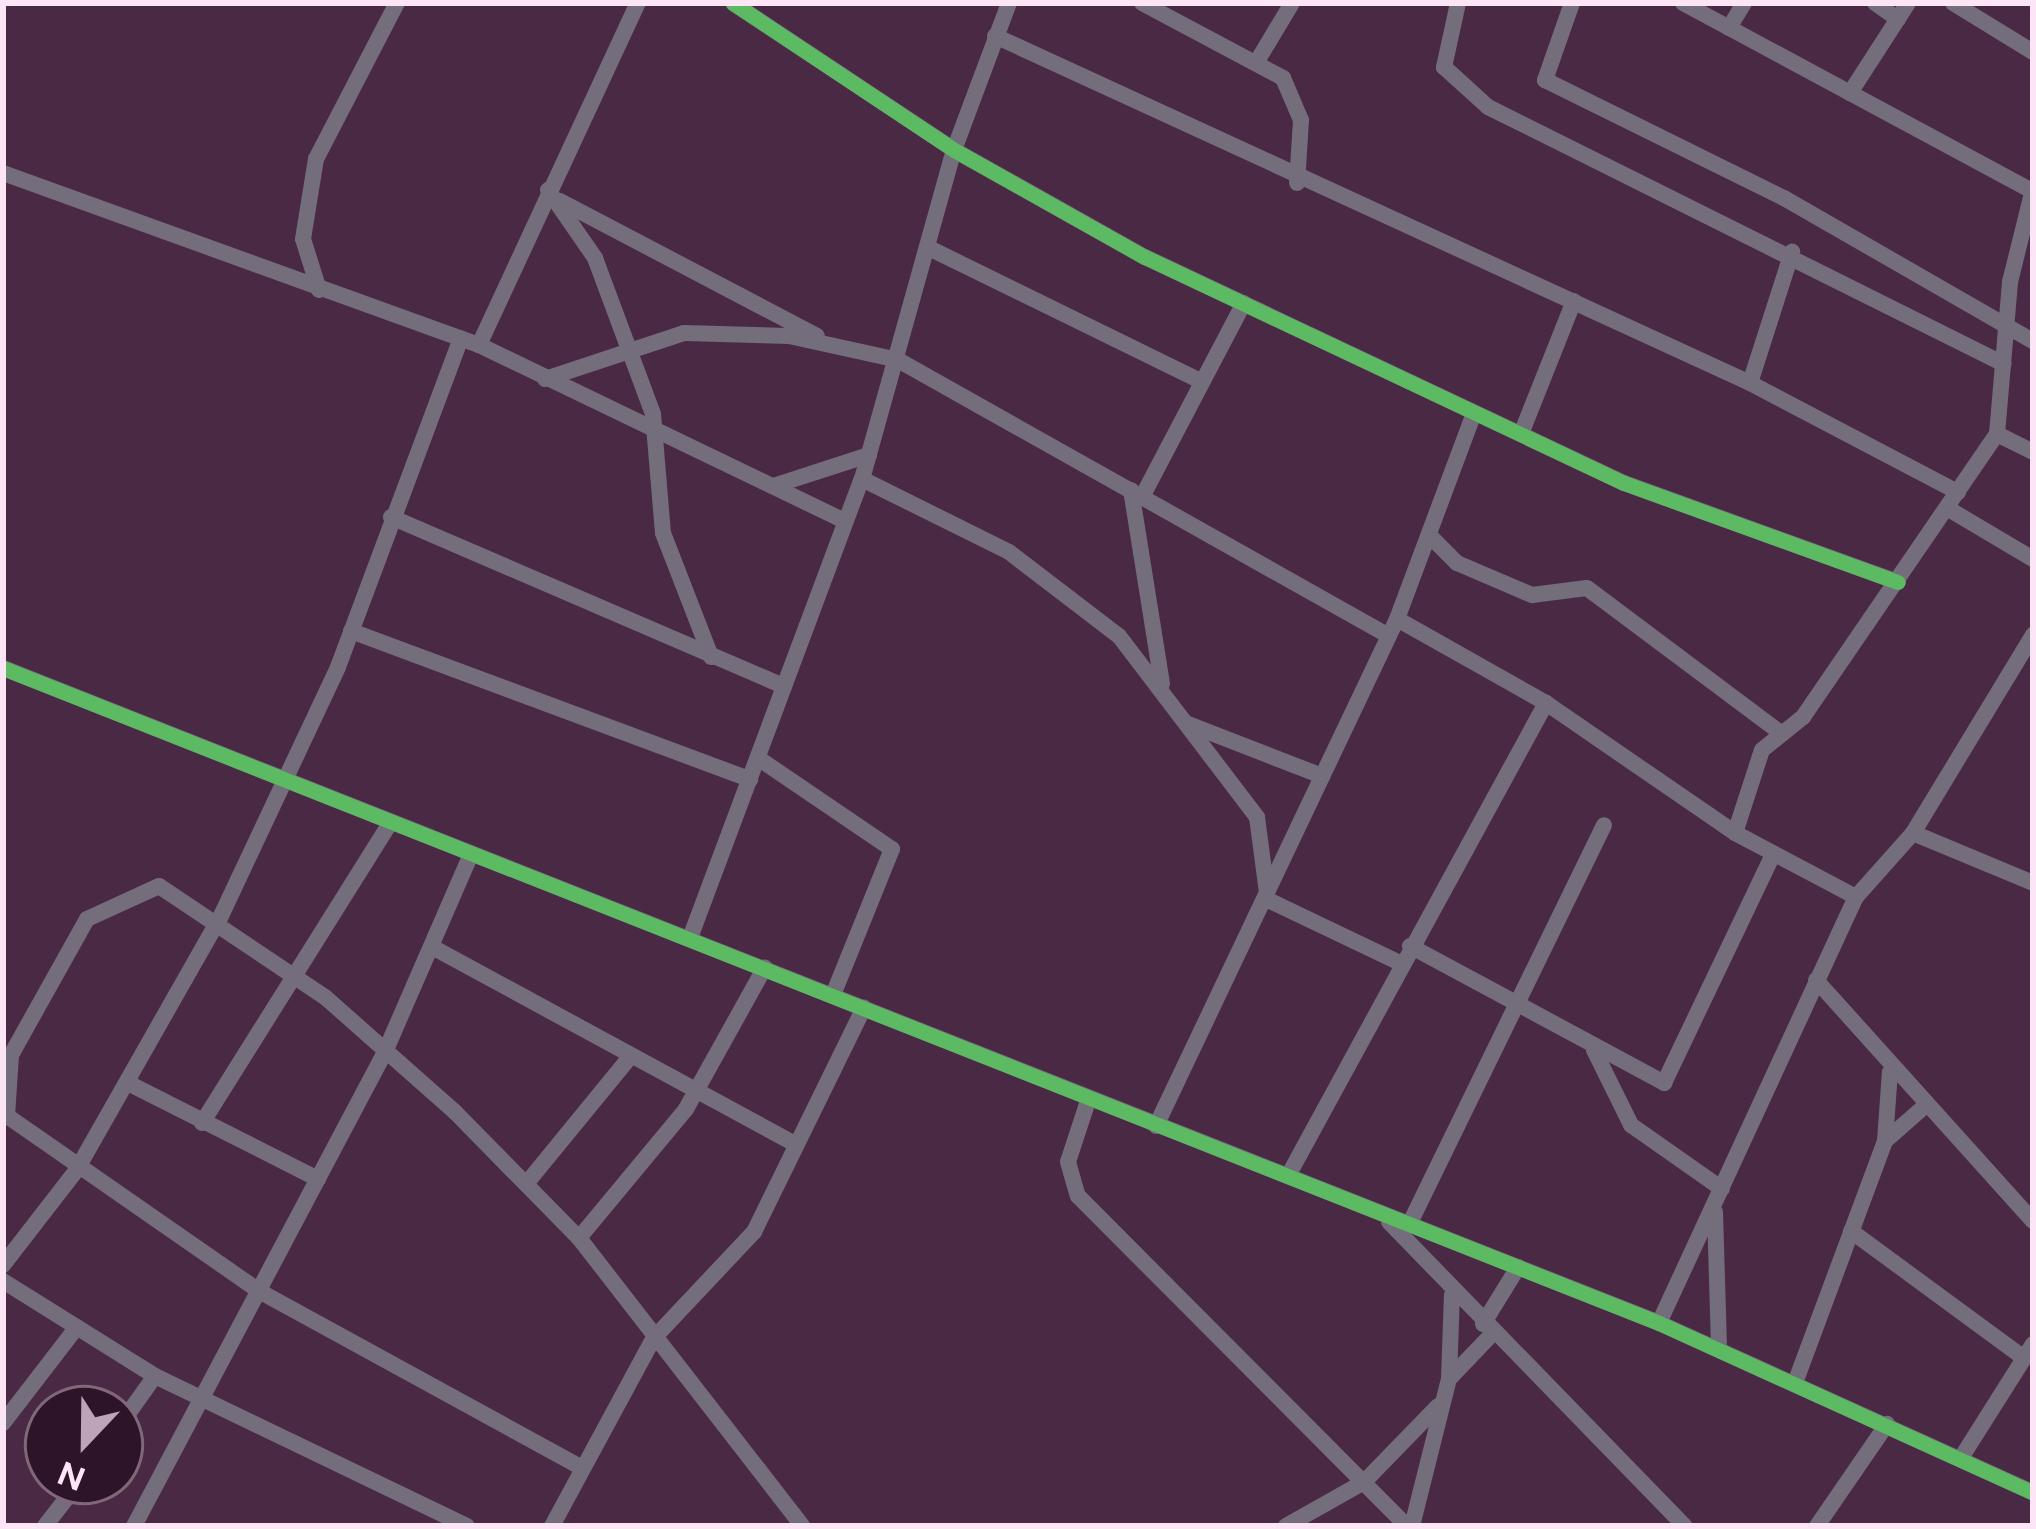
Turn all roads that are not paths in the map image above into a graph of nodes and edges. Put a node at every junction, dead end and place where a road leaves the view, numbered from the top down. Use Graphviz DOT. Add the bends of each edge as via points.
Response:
graph roads {
  1 [pos="397,3"];
  2 [pos="638,3"];
  3 [pos="734,3"];
  4 [pos="1009,3"];
  5 [pos="1142,3"];
  6 [pos="1292,3"];
  7 [pos="1458,3"];
  8 [pos="1572,3"];
  9 [pos="1683,3"];
  10 [pos="1744,3"];
  11 [pos="1875,3"];
  12 [pos="1954,3"];
  13 [pos="1903,11"];
  14 [pos="1729,28"];
  15 [pos="995,36"];
  16 [pos="2033,52"];
  17 [pos="1259,58"];
  18 [pos="1850,93"];
  19 [pos="954,150"];
  20 [pos="3,173"];
  21 [pos="1297,183"];
  22 [pos="2033,190"];
  23 [pos="554,195"];
  24 [pos="931,249"];
  25 [pos="1792,252"];
  26 [pos="319,290"];
  27 [pos="1574,301"];
  28 [pos="1244,303"];
  29 [pos="2008,326"];
  30 [pos="461,338"];
  31 [pos="2033,341"];
  32 [pos="829,342"];
  33 [pos="479,345"];
  34 [pos="625,352"];
  35 [pos="898,361"];
  36 [pos="2004,364"];
  37 [pos="545,379"];
  38 [pos="1198,380"];
  39 [pos="1750,383"];
  40 [pos="1474,413"];
  41 [pos="1521,434"];
  42 [pos="1997,434"];
  43 [pos="657,436"];
  44 [pos="2033,452"];
  45 [pos="869,455"];
  46 [pos="862,479"];
  47 [pos="769,487"];
  48 [pos="1958,492"];
  49 [pos="1137,493"];
  50 [pos="1947,508"];
  51 [pos="391,517"];
  52 [pos="845,520"];
  53 [pos="1429,536"];
  54 [pos="2033,559"];
  55 [pos="1898,582"];
  56 [pos="1393,628"];
  57 [pos="351,631"];
  58 [pos="2033,635"];
  59 [pos="711,657"];
  60 [pos="3,668"];
  61 [pos="784,686"];
  62 [pos="1162,686"];
  63 [pos="1546,703"];
  64 [pos="1188,724"];
  65 [pos="1781,733"];
  66 [pos="758,758"];
  67 [pos="284,775"];
  68 [pos="1322,776"];
  69 [pos="750,779"];
  70 [pos="390,823"];
  71 [pos="1604,825"];
  72 [pos="1735,833"];
  73 [pos="1913,833"];
  74 [pos="471,854"];
  75 [pos="1773,854"];
  76 [pos="2033,883"];
  77 [pos="1856,897"];
  78 [pos="1268,899"];
  79 [pos="220,918"];
  80 [pos="690,938"];
  81 [pos="1410,946"];
  82 [pos="434,948"];
  83 [pos="1400,963"];
  84 [pos="765,967"];
  85 [pos="297,976"];
  86 [pos="1816,980"];
  87 [pos="833,994"];
  88 [pos="1517,1004"];
  89 [pos="864,1007"];
  90 [pos="1593,1048"];
  91 [pos="385,1052"];
  92 [pos="630,1057"];
  93 [pos="1890,1072"];
  94 [pos="128,1083"];
  95 [pos="694,1093"];
  96 [pos="1088,1101"];
  97 [pos="1925,1106"];
  98 [pos="5,1114"];
  99 [pos="202,1123"];
  100 [pos="1156,1126"];
  101 [pos="790,1141"];
  102 [pos="1885,1141"];
  103 [pos="76,1171"];
  104 [pos="1288,1176"];
  105 [pos="318,1179"];
  106 [pos="526,1184"];
  107 [pos="1723,1190"];
  108 [pos="1715,1211"];
  109 [pos="1385,1217"];
  110 [pos="2033,1221"];
  111 [pos="1408,1227"];
  112 [pos="1851,1231"];
  113 [pos="579,1238"];
  114 [pos="3,1265"];
  115 [pos="1518,1267"];
  116 [pos="3,1281"];
  117 [pos="259,1291"];
  118 [pos="1452,1294"];
  119 [pos="1659,1323"];
  120 [pos="77,1327"];
  121 [pos="1487,1329"];
  122 [pos="653,1340"];
  123 [pos="1719,1349"];
  124 [pos="2029,1351"];
  125 [pos="155,1376"];
  126 [pos="1449,1379"];
  127 [pos="1795,1383"];
  128 [pos="144,1391"];
  129 [pos="205,1402"];
  130 [pos="1439,1405"];
  131 [pos="3,1424"];
  132 [pos="1887,1424"];
  133 [pos="1961,1458"];
  134 [pos="581,1467"];
  135 [pos="1364,1481"];
  136 [pos="2033,1493"];
  137 [pos="134,1526"];
  138 [pos="466,1526"];
  139 [pos="552,1526"];
  140 [pos="802,1526"];
  141 [pos="1286,1526"];
  142 [pos="1409,1526"];
  143 [pos="1685,1526"];
  144 [pos="1817,1526"];
  1 -- 26 [label="street" via="316,159 302,239"];
  2 -- 23 [label="street"];
  3 -- 19 [label="street"];
  4 -- 15 [label="street"];
  5 -- 17 [label="street"];
  6 -- 17 [label="street"];
  7 -- 25 [label="street" via="1444,67 1488,107"];
  8 -- 29 [label="street" via="1545,80"];
  9 -- 14 [label="street"];
  10 -- 14 [label="street"];
  11 -- 13 [label="street"];
  12 -- 16 [label="street"];
  13 -- 18 [label="street"];
  14 -- 18 [label="street"];
  15 -- 19 [label="street"];
  15 -- 21 [label="street"];
  17 -- 21 [label="street" via="1298,97"];
  18 -- 22 [label="street"];
  19 -- 24 [label="street"];
  19 -- 28 [label="street"];
  20 -- 26 [label="street"];
  21 -- 27 [label="street"];
  22 -- 29 [label="street"];
  23 -- 32 [label="street"];
  23 -- 33 [label="street"];
  23 -- 34 [label="street" via="606,282"];
  24 -- 35 [label="street"];
  24 -- 38 [label="street"];
  25 -- 36 [label="street"];
  25 -- 39 [label="street"];
  26 -- 30 [label="street"];
  27 -- 39 [label="street"];
  27 -- 41 [label="street"];
  28 -- 38 [label="street"];
  28 -- 40 [label="street"];
  29 -- 31 [label="street"];
  29 -- 36 [label="street"];
  30 -- 33 [label="street"];
  30 -- 51 [label="street"];
  32 -- 34 [label="street" via="684,333"];
  32 -- 35 [label="street"];
  33 -- 37 [label="street"];
  34 -- 37 [label="street"];
  34 -- 43 [label="street"];
  35 -- 45 [label="street"];
  35 -- 49 [label="street"];
  36 -- 42 [label="street"];
  37 -- 43 [label="street"];
  38 -- 49 [label="street"];
  39 -- 48 [label="street"];
  40 -- 41 [label="street"];
  40 -- 53 [label="street"];
  41 -- 55 [label="street" via="1750,536"];
  42 -- 44 [label="street"];
  42 -- 48 [label="street"];
  43 -- 47 [label="street"];
  43 -- 59 [label="street" via="663,533"];
  45 -- 46 [label="street"];
  45 -- 47 [label="street"];
  46 -- 52 [label="street"];
  46 -- 62 [label="street" via="1068,592"];
  47 -- 52 [label="street"];
  48 -- 50 [label="street"];
  49 -- 56 [label="street"];
  49 -- 62 [label="street"];
  50 -- 54 [label="street"];
  50 -- 55 [label="street"];
  51 -- 57 [label="street"];
  51 -- 59 [label="street"];
  52 -- 61 [label="street"];
  53 -- 56 [label="street"];
  53 -- 65 [label="street" via="1456,563 1532,595 1588,587"];
  55 -- 65 [label="street"];
  56 -- 63 [label="street"];
  56 -- 68 [label="street"];
  57 -- 67 [label="street"];
  57 -- 69 [label="street"];
  58 -- 73 [label="street"];
  59 -- 61 [label="street"];
  60 -- 67 [label="street"];
  61 -- 66 [label="street"];
  62 -- 64 [label="street"];
  63 -- 72 [label="street"];
  63 -- 81 [label="street"];
  64 -- 68 [label="street"];
  64 -- 78 [label="street" via="1257,817"];
  65 -- 72 [label="street" via="1762,750"];
  66 -- 69 [label="street"];
  66 -- 87 [label="street" via="892,848"];
  67 -- 70 [label="street"];
  67 -- 79 [label="street"];
  68 -- 78 [label="street"];
  69 -- 80 [label="street"];
  70 -- 74 [label="street"];
  70 -- 85 [label="street"];
  71 -- 88 [label="street"];
  72 -- 75 [label="street"];
  73 -- 76 [label="street"];
  73 -- 77 [label="street"];
  74 -- 80 [label="street"];
  74 -- 82 [label="street"];
  75 -- 77 [label="street"];
  75 -- 90 [label="street" via="1664,1083"];
  77 -- 86 [label="street"];
  78 -- 83 [label="street"];
  78 -- 100 [label="street"];
  79 -- 85 [label="street"];
  79 -- 94 [label="street"];
  79 -- 98 [label="street" via="159,886 104,902 11,1055"];
  80 -- 84 [label="street"];
  81 -- 83 [label="street"];
  81 -- 88 [label="street"];
  82 -- 91 [label="street"];
  82 -- 92 [label="street"];
  83 -- 104 [label="street"];
  84 -- 87 [label="street"];
  84 -- 95 [label="street"];
  85 -- 91 [label="street"];
  85 -- 99 [label="street"];
  86 -- 93 [label="street"];
  86 -- 107 [label="street"];
  87 -- 89 [label="street"];
  88 -- 90 [label="street"];
  88 -- 111 [label="street"];
  89 -- 96 [label="street"];
  89 -- 101 [label="street"];
  90 -- 107 [label="street" via="1631,1125"];
  91 -- 105 [label="street"];
  91 -- 106 [label="street"];
  92 -- 95 [label="street"];
  92 -- 106 [label="street"];
  93 -- 97 [label="street"];
  93 -- 102 [label="street"];
  94 -- 99 [label="street"];
  94 -- 103 [label="street"];
  95 -- 101 [label="street"];
  95 -- 113 [label="street"];
  96 -- 100 [label="street"];
  96 -- 135 [label="street" via="1068,1162 1078,1196"];
  97 -- 102 [label="street"];
  97 -- 110 [label="street"];
  98 -- 103 [label="street"];
  99 -- 105 [label="street"];
  100 -- 104 [label="street"];
  101 -- 122 [label="street" via="754,1232"];
  102 -- 112 [label="street"];
  103 -- 114 [label="street"];
  103 -- 117 [label="street"];
  104 -- 109 [label="street"];
  105 -- 117 [label="street"];
  106 -- 113 [label="street"];
  107 -- 108 [label="street"];
  108 -- 119 [label="street"];
  108 -- 123 [label="street"];
  109 -- 111 [label="street"];
  109 -- 118 [label="street"];
  111 -- 115 [label="street"];
  112 -- 124 [label="street"];
  112 -- 127 [label="street"];
  113 -- 122 [label="street"];
  115 -- 119 [label="street"];
  115 -- 121 [label="street"];
  116 -- 120 [label="street"];
  117 -- 129 [label="street"];
  117 -- 134 [label="street"];
  118 -- 121 [label="street"];
  118 -- 126 [label="street"];
  119 -- 123 [label="street"];
  120 -- 125 [label="street"];
  120 -- 131 [label="street"];
  121 -- 126 [label="street"];
  121 -- 143 [label="street"];
  122 -- 134 [label="street"];
  122 -- 140 [label="street"];
  123 -- 127 [label="street"];
  124 -- 133 [label="street"];
  125 -- 128 [label="street"];
  125 -- 129 [label="street"];
  126 -- 130 [label="street"];
  127 -- 132 [label="street"];
  129 -- 137 [label="street"];
  129 -- 138 [label="street"];
  130 -- 135 [label="street"];
  130 -- 142 [label="street"];
  132 -- 133 [label="street"];
  132 -- 144 [label="street"];
  133 -- 136 [label="street"];
  134 -- 139 [label="street"];
  135 -- 141 [label="street"];
  135 -- 142 [label="street"];
}
